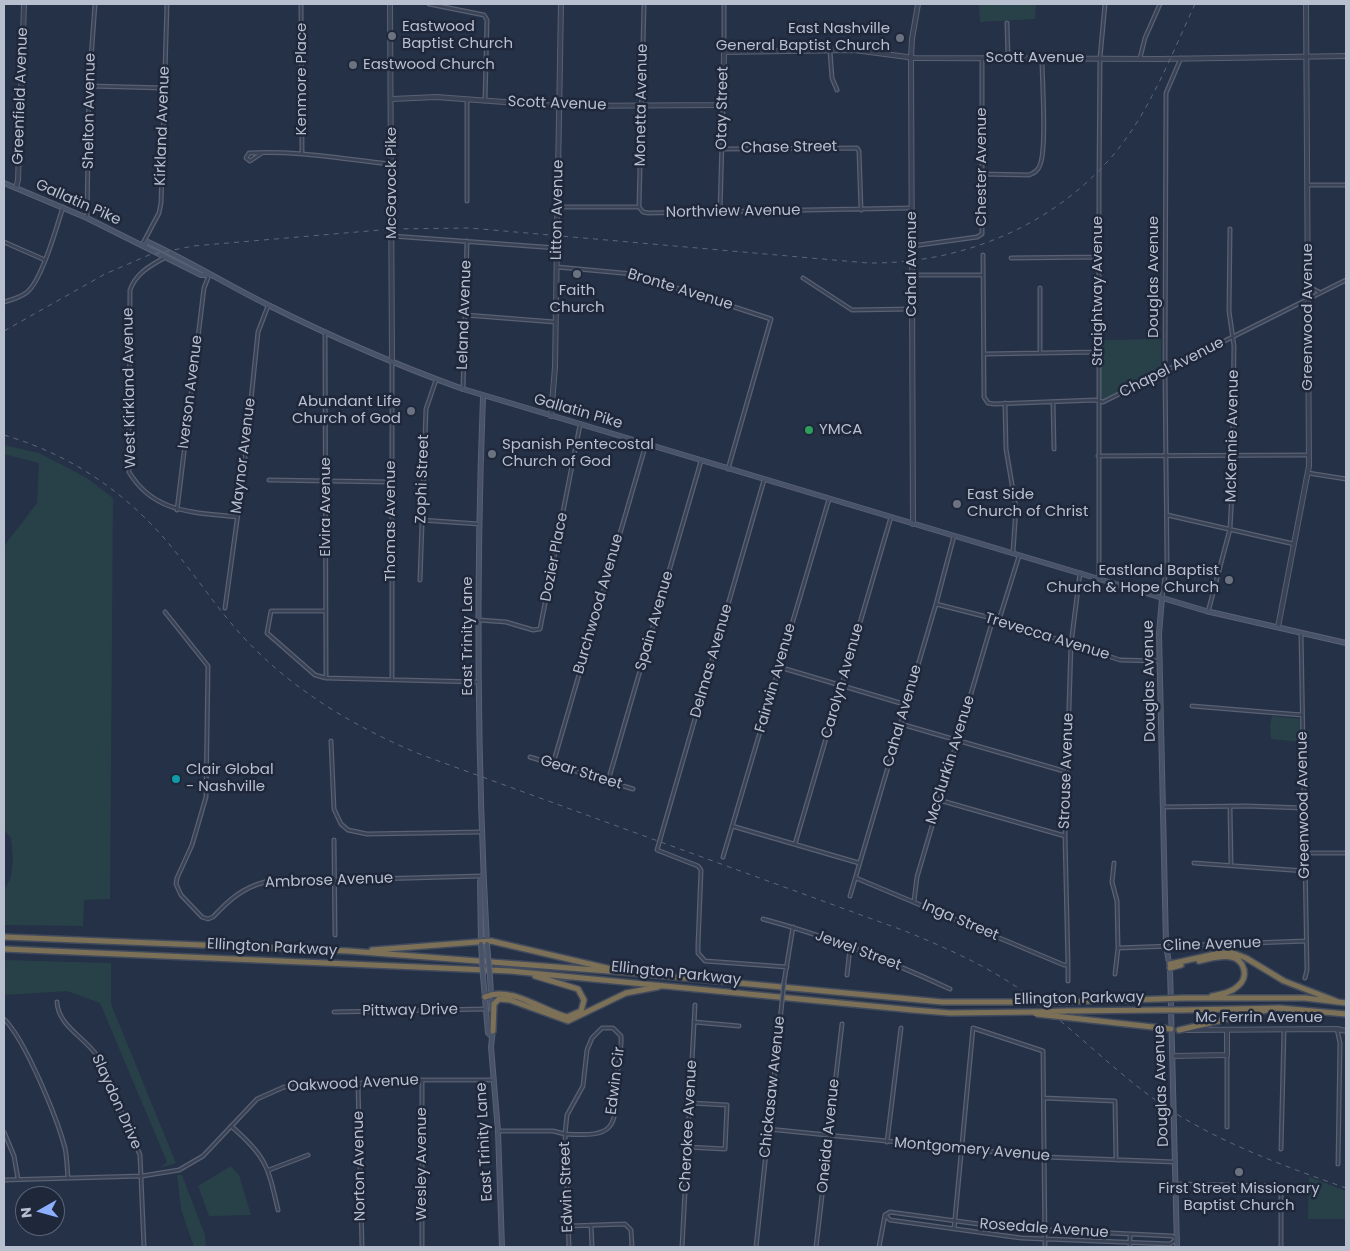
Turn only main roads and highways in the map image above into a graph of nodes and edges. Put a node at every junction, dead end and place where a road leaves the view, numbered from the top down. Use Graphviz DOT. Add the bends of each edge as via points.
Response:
graph roads {
  1 [pos="4,183"];
  2 [pos="142,244"];
  3 [pos="208,275"];
  4 [pos="483,396"];
  5 [pos="1162,598"];
  6 [pos="1346,643"];
  7 [pos="482,876"];
  8 [pos="4,937"];
  9 [pos="481,943"];
  10 [pos="487,943"];
  11 [pos="4,949"];
  12 [pos="350,951"];
  13 [pos="1170,966"];
  14 [pos="510,970"];
  15 [pos="621,972"];
  16 [pos="665,986"];
  17 [pos="491,996"];
  18 [pos="485,997"];
  19 [pos="1193,998"];
  20 [pos="499,999"];
  21 [pos="1336,1001"];
  22 [pos="1346,1003"];
  23 [pos="1280,1008"];
  24 [pos="1034,1013"];
  25 [pos="1346,1014"];
  26 [pos="1171,1029"];
  27 [pos="1179,1030"];
  28 [pos="492,1033"];
  29 [pos="502,1247"];
  30 [pos="1177,1247"];
  1 -- 2 [label="main road, Gallatin Pike"];
  2 -- 3 [label="main road, Gallatin Pike" via="164,258 201,275"];
  2 -- 3 [label="main road, Gallatin Pike" via="148,242 168,251 202,268"];
  3 -- 4 [label="main road, Gallatin Pike" via="392,362"];
  4 -- 5 [label="main road, Gallatin Pike"];
  4 -- 7 [label="main road, East Trinity Lane" via="479,524"];
  5 -- 6 [label="main road, Gallatin Pike" via="1208,612"];
  5 -- 13 [label="main road, Douglas Avenue" via="1160,661 1166,946"];
  7 -- 9 [label="main road, East Trinity Lane"];
  7 -- 10 [label="main road, East Trinity Lane"];
  8 -- 12 [label="highway, Ellington Parkway"];
  9 -- 10 [label="highway"];
  9 -- 12 [label="highway"];
  9 -- 18 [label="main road, East Trinity Lane, bridge"];
  10 -- 15 [label="highway"];
  10 -- 17 [label="main road, East Trinity Lane, bridge"];
  11 -- 14 [label="highway, Ellington Parkway"];
  12 -- 15 [label="highway, Ellington Parkway"];
  13 -- 19 [label="highway" via="1222,956 1237,958 1241,962 1244,977 1238,987 1223,994"];
  13 -- 21 [label="highway" via="1220,952 1233,954 1246,958 1284,981"];
  13 -- 26 [label="main road, Douglas Avenue"];
  14 -- 16 [label="highway, Ellington Parkway"];
  14 -- 17 [label="highway" via="578,989 584,1000 583,1007 568,1017 511,996"];
  15 -- 19 [label="highway, Ellington Parkway, bridge" via="978,1003"];
  16 -- 20 [label="highway" via="626,993 568,1021"];
  16 -- 24 [label="highway, Ellington Parkway" via="913,1010"];
  17 -- 18 [label="highway"];
  17 -- 20 [label="highway"];
  17 -- 28 [label="main road, East Trinity Lane"];
  18 -- 28 [label="main road, East Trinity Lane" via="488,1033"];
  19 -- 21 [label="highway, Ellington Parkway"];
  20 -- 28 [label="highway" via="493,1008"];
  21 -- 22 [label="highway, Ellington Parkway"];
  23 -- 24 [label="highway, Ellington Parkway, bridge"];
  23 -- 25 [label="highway, Ellington Parkway"];
  23 -- 27 [label="highway"];
  24 -- 26 [label="highway, bridge"];
  26 -- 27 [label="main road, Mc Ferrin Avenue"];
  26 -- 30 [label="main road, Douglas Avenue"];
  28 -- 29 [label="main road, East Trinity Lane"];
}
